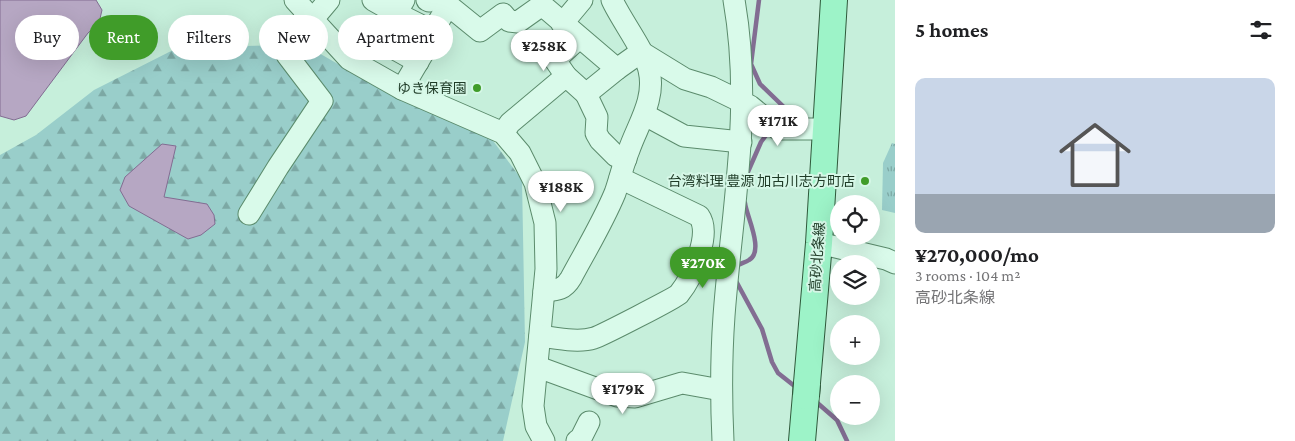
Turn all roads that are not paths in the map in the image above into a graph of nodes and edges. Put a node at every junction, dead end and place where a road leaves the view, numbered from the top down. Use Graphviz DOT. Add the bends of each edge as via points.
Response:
graph roads {
  1 [pos="329,0"];
  2 [pos="373,0"];
  3 [pos="582,0"];
  4 [pos="612,0"];
  5 [pos="734,0"];
  6 [pos="834,0"];
  7 [pos="541,3"];
  8 [pos="400,6"];
  9 [pos="499,7"];
  10 [pos="305,11"];
  11 [pos="412,15"];
  12 [pos="443,15"];
  13 [pos="562,24"];
  14 [pos="580,38"];
  15 [pos="641,52"];
  16 [pos="414,60"];
  17 [pos="418,62"];
  18 [pos="618,69"];
  19 [pos="566,76"];
  20 [pos="402,89"];
  21 [pos="586,94"];
  22 [pos="744,105"];
  23 [pos="645,115"];
  24 [pos="826,128"];
  25 [pos="503,133"];
  26 [pos="741,142"];
  27 [pos="622,169"];
  28 [pos="250,214"];
  29 [pos="819,243"];
  30 [pos="895,263"];
  31 [pos="544,291"];
  32 [pos="540,336"];
  33 [pos="538,367"];
  34 [pos="721,390"];
  35 [pos="589,422"];
  36 [pos="544,441"];
  37 [pos="577,441"];
  38 [pos="723,441"];
  39 [pos="802,441"];
  1 -- 10 [label="street"];
  2 -- 8 [label="street"];
  3 -- 13 [label="street"];
  4 -- 15 [label="street"];
  5 -- 22 [label="street" via="743,65"];
  6 -- 24 [label="main road, 高砂北条線"];
  7 -- 9 [label="street" via="518,22 510,21"];
  7 -- 13 [label="street"];
  8 -- 11 [label="street"];
  9 -- 12 [label="street" via="480,32 448,5"];
  10 -- 20 [label="street" via="349,59"];
  10 -- 28 [label="street" via="287,55 322,101"];
  13 -- 14 [label="street"];
  14 -- 18 [label="street"];
  14 -- 19 [label="street" via="555,60"];
  15 -- 18 [label="street"];
  15 -- 22 [label="street" via="684,79 711,87"];
  15 -- 23 [label="street" via="650,72"];
  16 -- 17 [label="street"];
  17 -- 20 [label="street"];
  18 -- 21 [label="street"];
  19 -- 21 [label="street"];
  19 -- 25 [label="street" via="510,123"];
  20 -- 25 [label="street"];
  21 -- 27 [label="street" via="596,117 596,133 616,156"];
  22 -- 24 [label="street" via="750,106 778,129"];
  22 -- 26 [label="street"];
  23 -- 26 [label="street" via="684,136"];
  23 -- 27 [label="street"];
  24 -- 29 [label="main road, 高砂北条線"];
  25 -- 31 [label="street" via="520,152 534,183 545,223"];
  26 -- 34 [label="street" via="724,316"];
  27 -- 31 [label="street" via="606,213 566,286 560,290"];
  27 -- 32 [label="street" via="698,216 704,223 695,266 678,295 594,338"];
  29 -- 30 [label="street"];
  29 -- 39 [label="main road, 高砂北条線"];
  31 -- 32 [label="street"];
  32 -- 33 [label="street"];
  33 -- 34 [label="street" via="617,396 634,398 682,384"];
  33 -- 36 [label="street" via="533,406 536,426"];
  34 -- 38 [label="street"];
  35 -- 37 [label="street"];
}
